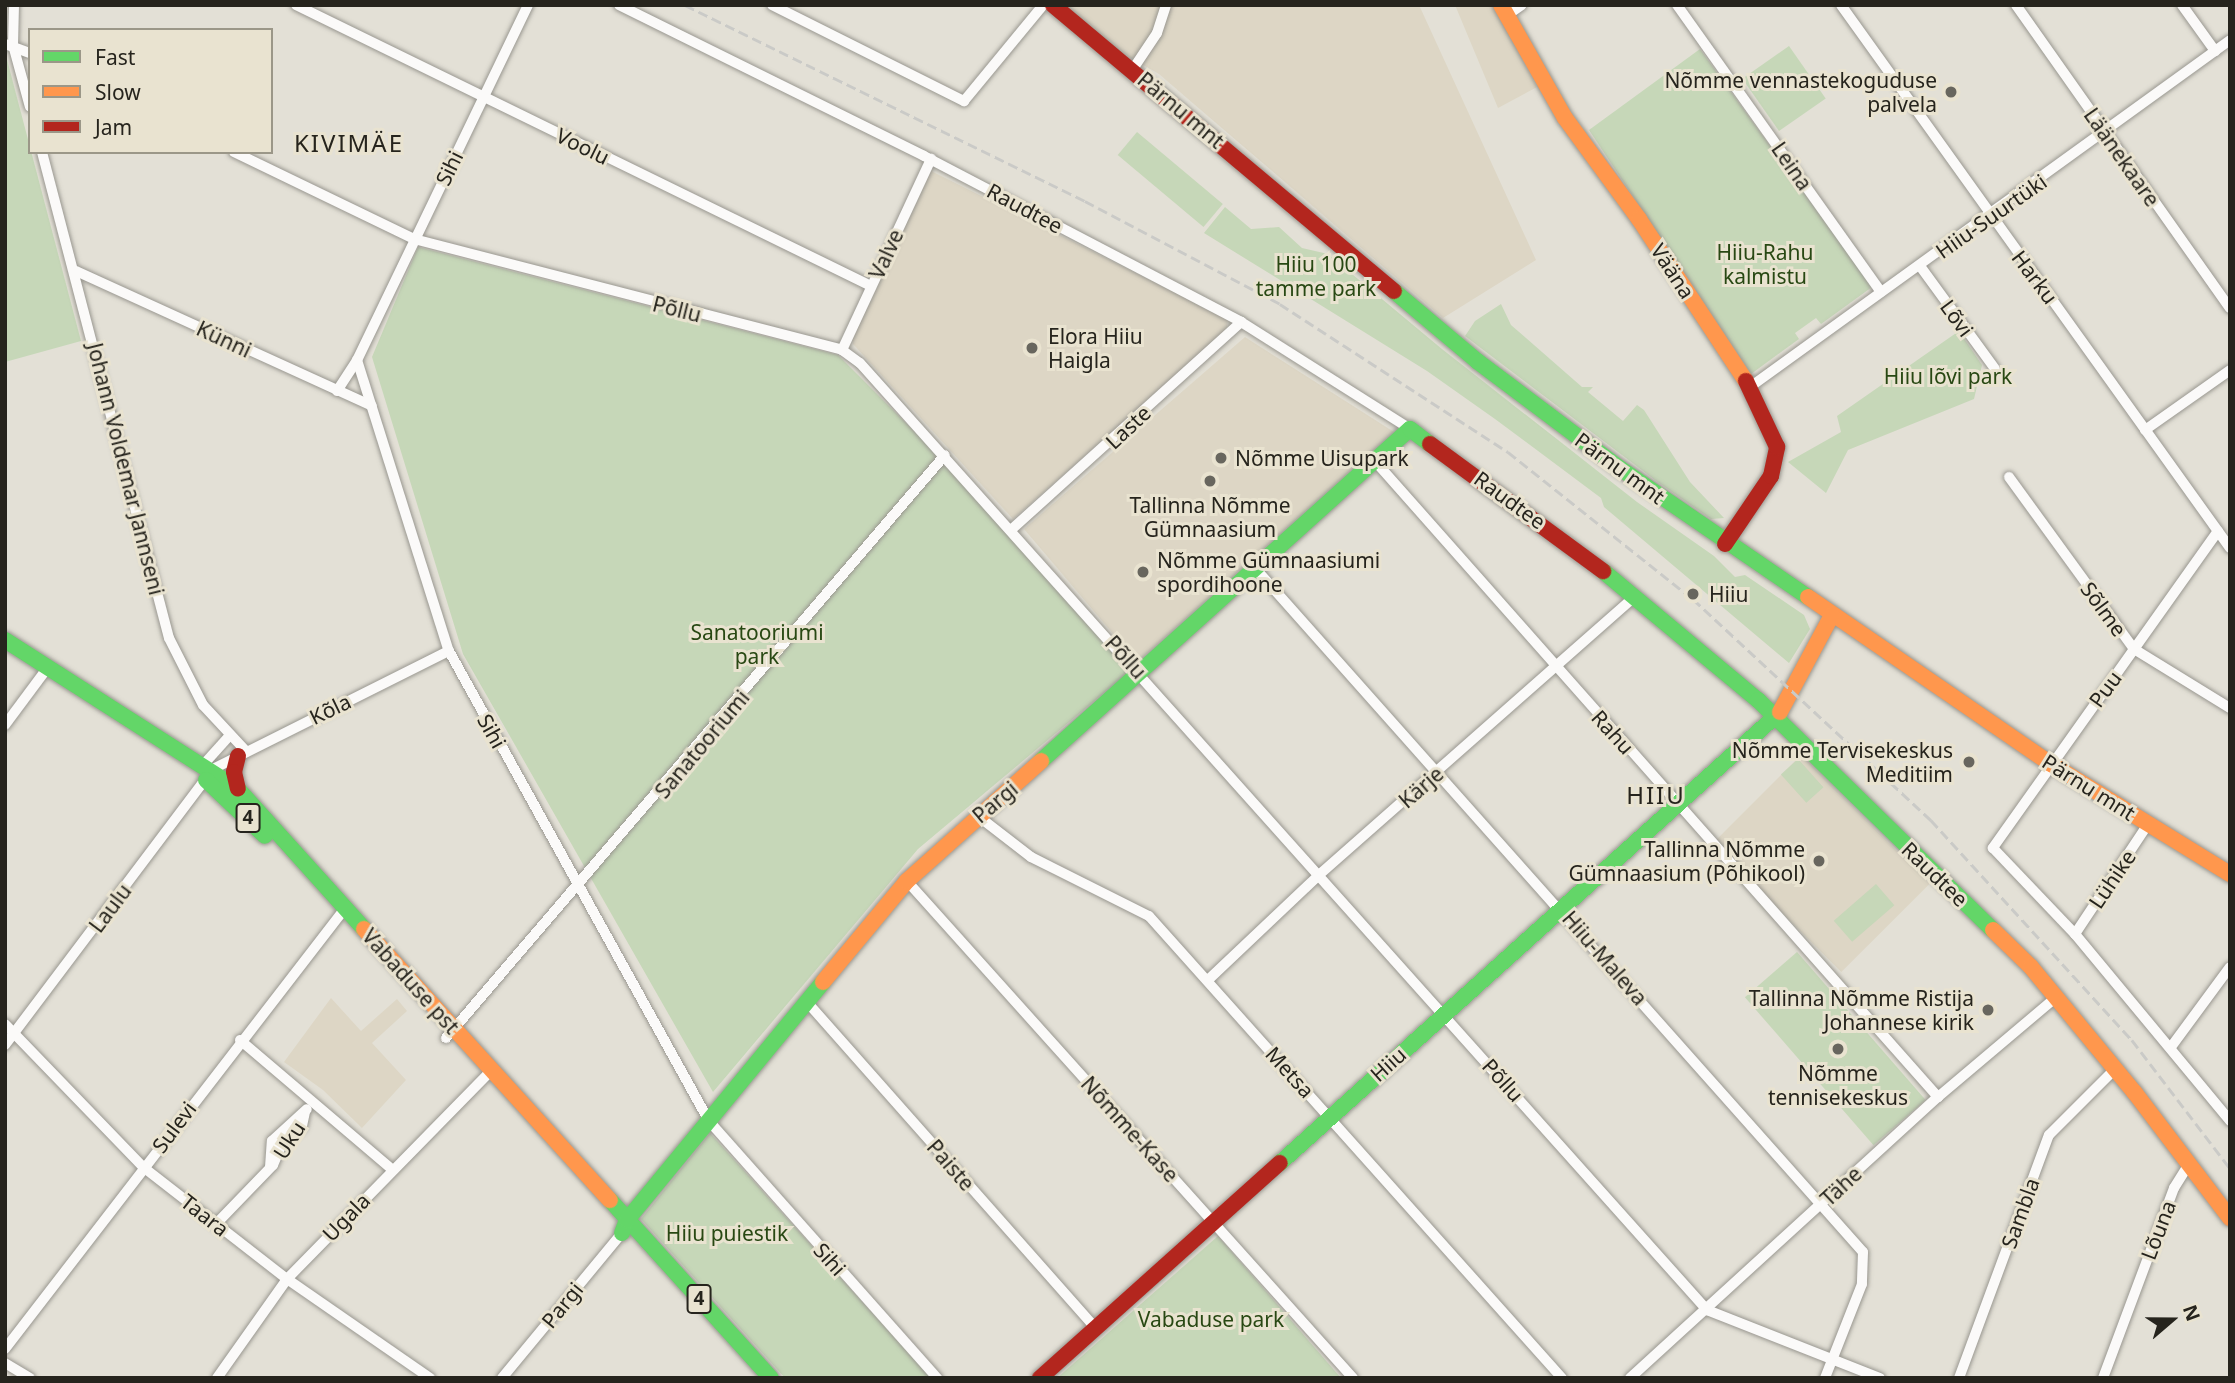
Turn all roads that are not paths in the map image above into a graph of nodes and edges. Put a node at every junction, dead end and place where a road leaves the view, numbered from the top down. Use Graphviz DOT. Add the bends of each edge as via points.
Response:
graph roads {
  1 [pos="14,5"];
  2 [pos="296,5"];
  3 [pos="528,5"];
  4 [pos="619,5"];
  5 [pos="772,5"];
  6 [pos="1043,5"];
  7 [pos="1053,5"];
  8 [pos="1166,5"];
  9 [pos="1522,5"];
  10 [pos="1677,5"];
  11 [pos="1841,5"];
  12 [pos="2016,5"];
  13 [pos="2182,5"];
  14 [pos="1504,11"];
  15 [pos="2230,40"];
  16 [pos="9,44"];
  17 [pos="2214,51"];
  18 [pos="28,52"];
  19 [pos="1133,69"];
  20 [pos="484,98"];
  21 [pos="28,101"];
  22 [pos="2105,131"];
  23 [pos="43,154"];
  24 [pos="238,154"];
  25 [pos="931,159"];
  26 [pos="1990,216"];
  27 [pos="414,239"];
  28 [pos="1920,266"];
  29 [pos="75,271"];
  30 [pos="871,286"];
  31 [pos="1881,292"];
  32 [pos="2230,309"];
  33 [pos="1241,322"];
  34 [pos="842,350"];
  35 [pos="357,360"];
  36 [pos="1995,369"];
  37 [pos="2230,370"];
  38 [pos="1749,387"];
  39 [pos="337,391"];
  40 [pos="372,406"];
  41 [pos="1410,429"];
  42 [pos="2145,430"];
  43 [pos="945,454"];
  44 [pos="1374,460"];
  45 [pos="2009,477"];
  46 [pos="1012,529"];
  47 [pos="2218,531"];
  48 [pos="1724,544"];
  49 [pos="2230,548"];
  50 [pos="1255,568"];
  51 [pos="1791,588"];
  52 [pos="1635,596"];
  53 [pos="1832,615"];
  54 [pos="1819,639"];
  55 [pos="5,640"];
  56 [pos="2134,649"];
  57 [pos="5,650"];
  58 [pos="449,651"];
  59 [pos="1553,665"];
  60 [pos="46,671"];
  61 [pos="1139,671"];
  62 [pos="2230,708"];
  63 [pos="1776,719"];
  64 [pos="5,725"];
  65 [pos="229,736"];
  66 [pos="242,753"];
  67 [pos="2051,764"];
  68 [pos="208,771"];
  69 [pos="1437,773"];
  70 [pos="238,789"];
  71 [pos="1679,804"];
  72 [pos="978,816"];
  73 [pos="2148,824"];
  74 [pos="1320,874"];
  75 [pos="2230,874"];
  76 [pos="907,881"];
  77 [pos="579,887"];
  78 [pos="1561,909"];
  79 [pos="341,911"];
  80 [pos="2075,934"];
  81 [pos="2230,967"];
  82 [pos="1208,980"];
  83 [pos="2055,998"];
  84 [pos="807,1002"];
  85 [pos="1445,1014"];
  86 [pos="5,1024"];
  87 [pos="15,1032"];
  88 [pos="451,1034"];
  89 [pos="240,1040"];
  90 [pos="5,1045"];
  91 [pos="2171,1046"];
  92 [pos="2115,1069"];
  93 [pos="487,1075"];
  94 [pos="1938,1097"];
  95 [pos="315,1100"];
  96 [pos="1330,1116"];
  97 [pos="709,1121"];
  98 [pos="2230,1121"];
  99 [pos="2189,1164"];
  100 [pos="143,1167"];
  101 [pos="393,1170"];
  102 [pos="1823,1203"];
  103 [pos="2230,1218"];
  104 [pos="1213,1222"];
  105 [pos="216,1224"];
  106 [pos="625,1226"];
  107 [pos="287,1279"];
  108 [pos="1707,1310"];
  109 [pos="1095,1328"];
  110 [pos="5,1349"];
  111 [pos="1832,1360"];
  112 [pos="5,1363"];
  113 [pos="30,1378"];
  114 [pos="217,1378"];
  115 [pos="430,1378"];
  116 [pos="502,1378"];
  117 [pos="753,1378"];
  118 [pos="771,1378"];
  119 [pos="937,1378"];
  120 [pos="1040,1378"];
  121 [pos="1353,1378"];
  122 [pos="1562,1378"];
  123 [pos="1630,1378"];
  124 [pos="1825,1378"];
  125 [pos="1880,1378"];
  126 [pos="1959,1378"];
  127 [pos="2103,1378"];
  1 -- 16 [label="street"];
  2 -- 20 [label="street, Voolu"];
  3 -- 20 [label="street, Sihi"];
  4 -- 25 [label="street, Raudtee"];
  5 -- 6 [label="street" via="964,101"];
  7 -- 19 [label="main road, Pärnu mnt"];
  8 -- 19 [label="street" via="1157,33"];
  9 -- 14 [label="street"];
  10 -- 31 [label="street, Leina"];
  11 -- 26 [label="street, Harku"];
  12 -- 22 [label="street, Läänekaare"];
  13 -- 17 [label="street"];
  14 -- 38 [label="main road, Vääna" via="1564,118 1639,219"];
  15 -- 17 [label="street, Hiiu-Suurtüki"];
  16 -- 18 [label="street"];
  16 -- 21 [label="street"];
  17 -- 22 [label="street, Hiiu-Suurtüki"];
  19 -- 48 [label="main road, Pärnu mnt" via="1478,360"];
  20 -- 27 [label="street, Sihi"];
  20 -- 30 [label="street, Voolu"];
  22 -- 26 [label="street, Hiiu-Suurtüki"];
  22 -- 32 [label="street, Läänekaare"];
  23 -- 29 [label="street, Johann Voldemar Jannseni"];
  24 -- 27 [label="street, Põllu"];
  25 -- 30 [label="street, Valve"];
  25 -- 33 [label="street, Raudtee"];
  26 -- 28 [label="street, Hiiu-Suurtüki"];
  26 -- 42 [label="street, Harku"];
  27 -- 34 [label="street, Põllu"];
  27 -- 35 [label="street, Sihi"];
  28 -- 31 [label="street, Hiiu-Suurtüki"];
  28 -- 36 [label="street, Lõvi"];
  29 -- 39 [label="street, Künni"];
  29 -- 65 [label="street, Johann Voldemar Jannseni" via="169,638 203,705"];
  30 -- 34 [label="street, Valve"];
  31 -- 38 [label="street, Hiiu-Suurtüki"];
  33 -- 41 [label="street, Raudtee"];
  33 -- 46 [label="street, Laste"];
  34 -- 43 [label="street, Põllu" via="860,363"];
  35 -- 39 [label="street"];
  35 -- 40 [label="street, Sihi"];
  37 -- 42 [label="street"];
  38 -- 48 [label="main road, Vääna" via="1772,430 1776,463"];
  39 -- 40 [label="street, Künni"];
  40 -- 58 [label="street, Sihi"];
  41 -- 44 [label="main road, Pargi"];
  41 -- 52 [label="main road, Raudtee"];
  42 -- 47 [label="street, Harku"];
  43 -- 46 [label="street, Põllu"];
  43 -- 77 [label="street, Sanatooriumi"];
  44 -- 50 [label="main road, Pargi"];
  44 -- 59 [label="street, Rahu"];
  45 -- 56 [label="street, Sõlme"];
  46 -- 61 [label="street, Põllu"];
  47 -- 49 [label="street, Harku"];
  47 -- 56 [label="street, Puu"];
  48 -- 51 [label="main road, Pärnu mnt"];
  50 -- 61 [label="main road, Pargi"];
  50 -- 69 [label="street, Hiiu-Maleva"];
  51 -- 53 [label="main road, Pärnu mnt"];
  51 -- 54 [label="main road" via="1817,620"];
  52 -- 59 [label="street, Kärje"];
  52 -- 63 [label="main road, Raudtee"];
  53 -- 54 [label="main road, Hiiu"];
  53 -- 67 [label="main road, Pärnu mnt"];
  54 -- 63 [label="main road, Hiiu"];
  55 -- 60 [label="main road, Vabaduse pst / 4"];
  56 -- 62 [label="street, Sõlme"];
  56 -- 67 [label="street, Puu"];
  57 -- 60 [label="main road, Vabaduse pst / 4"];
  58 -- 66 [label="street, Kõla"];
  58 -- 77 [label="street, Sihi"];
  59 -- 69 [label="street, Kärje"];
  59 -- 71 [label="street, Rahu"];
  60 -- 64 [label="street"];
  60 -- 68 [label="main road, Vabaduse pst / 4"];
  61 -- 72 [label="main road, Pargi"];
  61 -- 74 [label="street, Põllu"];
  63 -- 71 [label="main road, Hiiu"];
  63 -- 83 [label="main road, Raudtee" via="2031,967"];
  65 -- 66 [label="street, Johann Voldemar Jannseni"];
  65 -- 68 [label="street"];
  66 -- 68 [label="street, Kõla"];
  66 -- 70 [label="main road" via="234,772"];
  67 -- 73 [label="main road, Pärnu mnt"];
  67 -- 80 [label="street, Puu" via="1993,848"];
  68 -- 70 [label="main road, Vabaduse pst / 4"];
  68 -- 79 [label="main road, Vabaduse pst / 4"];
  68 -- 87 [label="street, Laulu"];
  69 -- 74 [label="street, Kärje"];
  69 -- 78 [label="street, Hiiu-Maleva"];
  70 -- 79 [label="main road, Vabaduse pst / 4"];
  71 -- 78 [label="main road, Hiiu"];
  71 -- 94 [label="street, Rahu"];
  72 -- 76 [label="main road, Pargi"];
  72 -- 82 [label="street, Metsa" via="1031,857 1149,916"];
  73 -- 75 [label="main road, Pärnu mnt"];
  73 -- 80 [label="street, Lühike"];
  74 -- 82 [label="street, Kärje"];
  74 -- 85 [label="street, Põllu"];
  76 -- 84 [label="main road, Pargi"];
  76 -- 104 [label="street, Nõmme-Kase"];
  77 -- 88 [label="street, Sanatooriumi"];
  77 -- 97 [label="street, Sihi"];
  78 -- 85 [label="main road, Hiiu"];
  78 -- 102 [label="street, Hiiu-Maleva"];
  79 -- 88 [label="main road, Vabaduse pst / 4"];
  79 -- 89 [label="street, Sulevi"];
  80 -- 91 [label="street"];
  81 -- 91 [label="street"];
  82 -- 96 [label="street, Metsa"];
  83 -- 92 [label="main road, Raudtee"];
  83 -- 94 [label="street, Tähe"];
  84 -- 97 [label="main road, Pargi"];
  84 -- 109 [label="street, Paiste"];
  85 -- 96 [label="main road, Hiiu"];
  85 -- 108 [label="street, Põllu"];
  86 -- 87 [label="street, Taara"];
  87 -- 90 [label="street, Laulu"];
  87 -- 100 [label="street, Taara"];
  88 -- 93 [label="main road, Vabaduse pst / 4"];
  89 -- 95 [label="street"];
  89 -- 100 [label="street, Sulevi"];
  91 -- 98 [label="street"];
  92 -- 99 [label="main road, Raudtee"];
  92 -- 126 [label="street, Sambla" via="2049,1135"];
  93 -- 101 [label="street, Ugala"];
  93 -- 106 [label="main road, Vabaduse pst / 4"];
  94 -- 102 [label="street, Tähe"];
  95 -- 101 [label="street"];
  95 -- 105 [label="street, Uku" via="272,1141 270,1167"];
  96 -- 104 [label="main road, Hiiu"];
  96 -- 122 [label="street, Metsa"];
  97 -- 106 [label="main road, Pargi"];
  97 -- 119 [label="street, Sihi"];
  99 -- 103 [label="main road, Raudtee"];
  99 -- 127 [label="street, Lõuna" via="2174,1188"];
  100 -- 105 [label="street, Taara"];
  100 -- 110 [label="street, Sulevi"];
  101 -- 107 [label="street, Ugala"];
  102 -- 108 [label="street, Tähe"];
  102 -- 111 [label="street, Hiiu-Maleva" via="1863,1252 1865,1262 1862,1284"];
  104 -- 109 [label="main road, Hiiu"];
  104 -- 121 [label="street, Nõmme-Kase"];
  105 -- 107 [label="street, Taara"];
  106 -- 116 [label="street, Pargi"];
  106 -- 117 [label="main road, Vabaduse pst / 4"];
  106 -- 118 [label="main road, Vabaduse pst / 4"];
  107 -- 114 [label="street, Ugala"];
  107 -- 115 [label="street, Taara"];
  108 -- 111 [label="street, Põllu"];
  108 -- 123 [label="street, Tähe"];
  109 -- 120 [label="main road, Hiiu"];
  111 -- 124 [label="street, Hiiu-Maleva"];
  111 -- 125 [label="street, Põllu"];
  112 -- 113 [label="street"];
}
